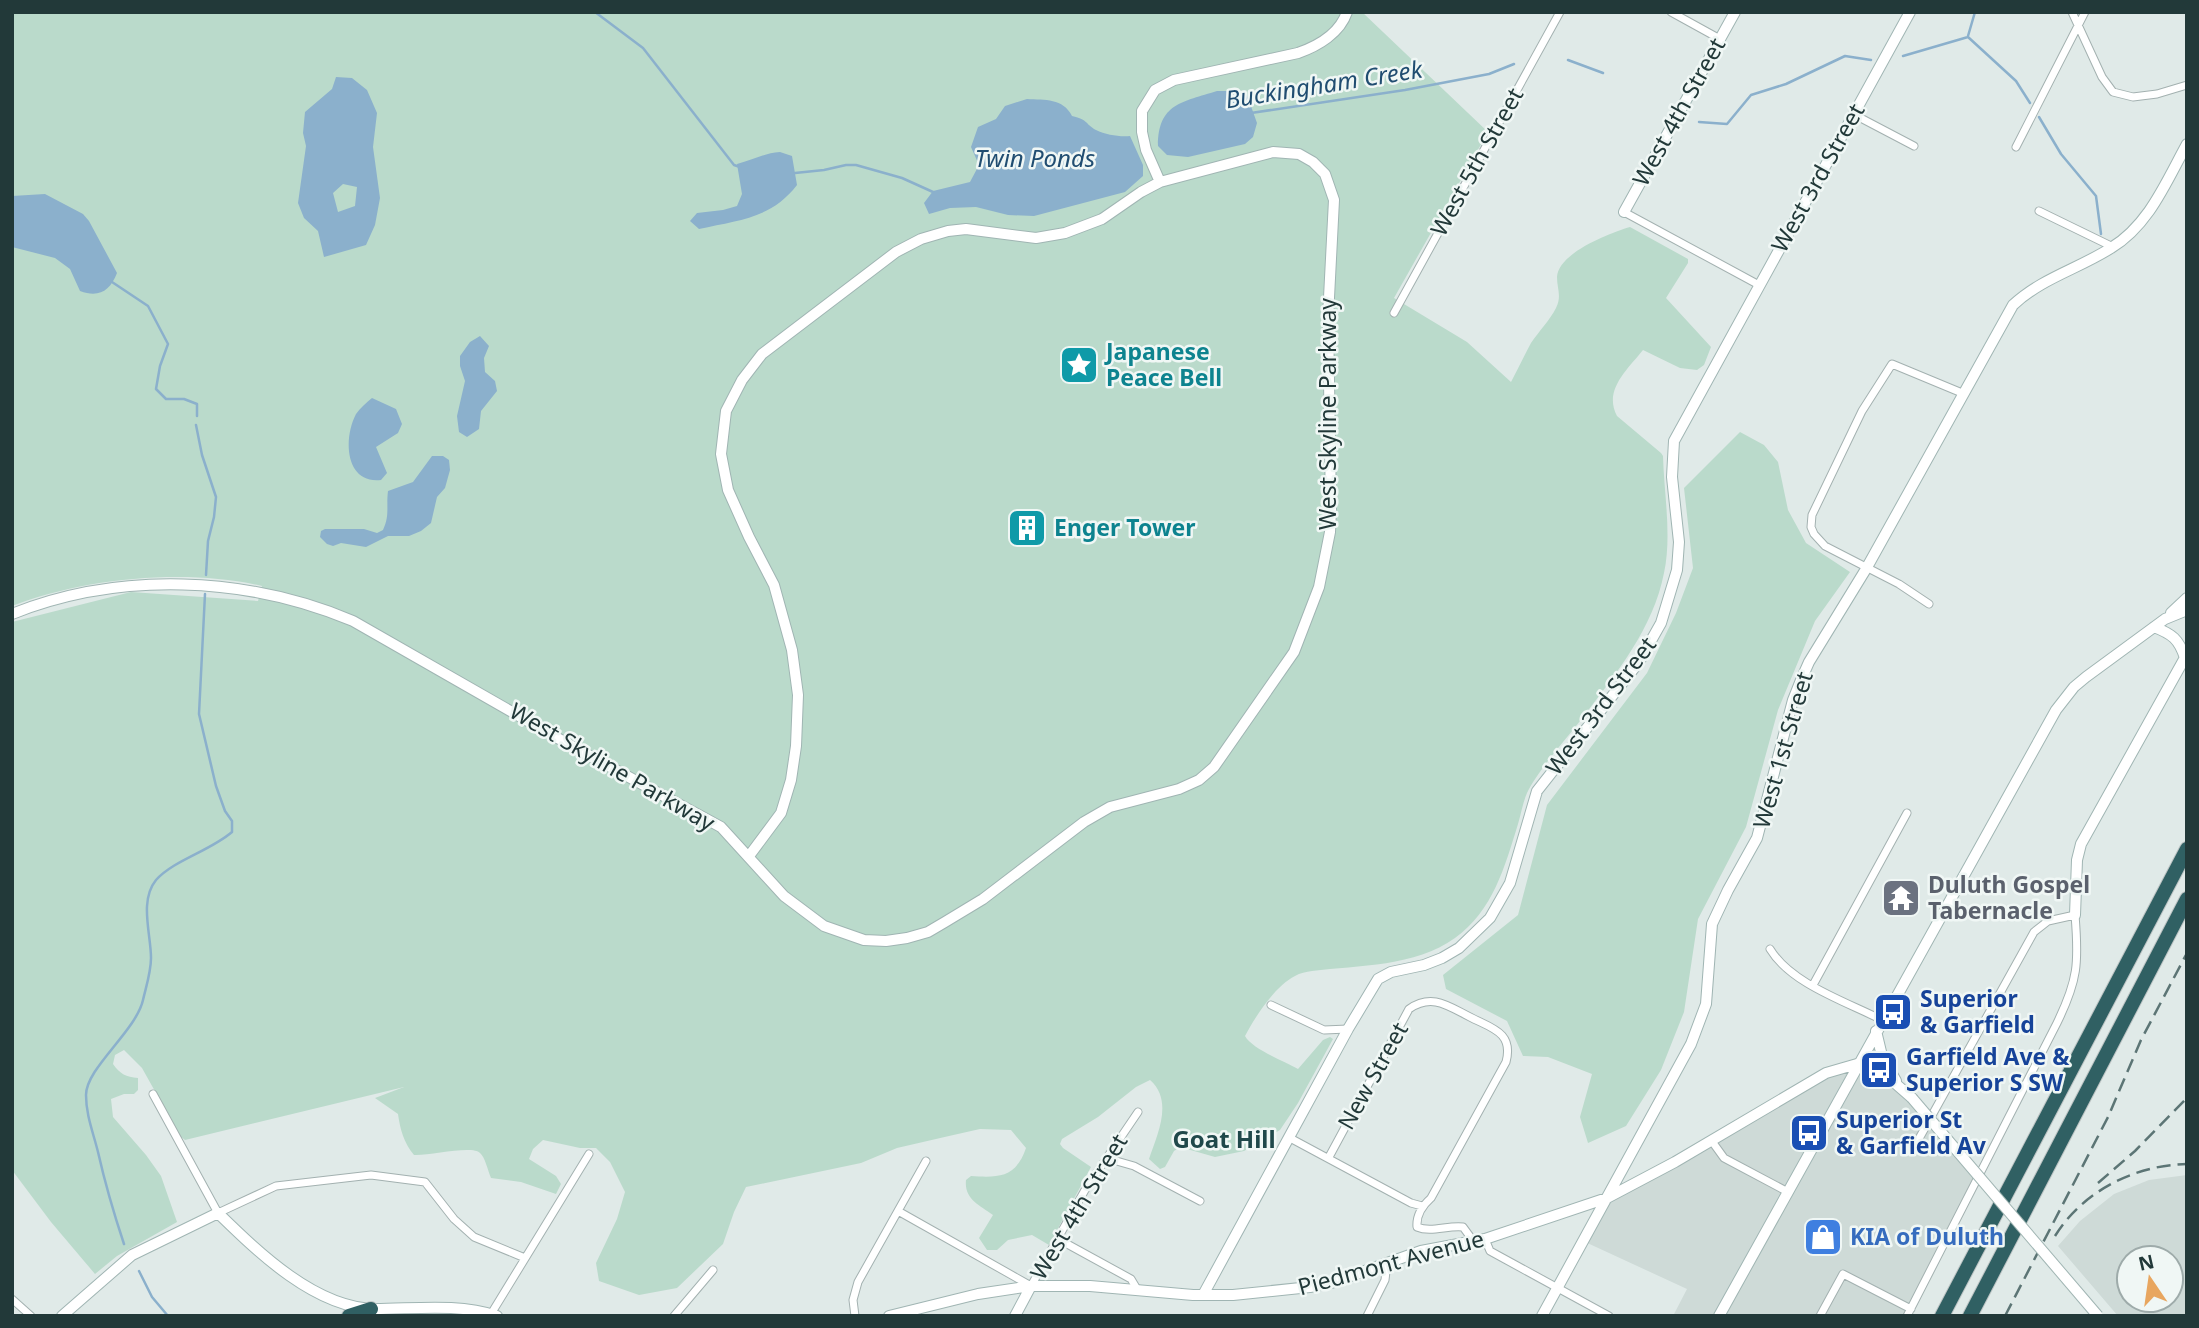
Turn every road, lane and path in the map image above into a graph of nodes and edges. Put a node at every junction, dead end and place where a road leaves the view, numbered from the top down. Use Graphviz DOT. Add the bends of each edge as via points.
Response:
graph roads {
  1 [pos="1347,12"];
  2 [pos="1560,12"];
  3 [pos="1671,12"];
  4 [pos="1735,12"];
  5 [pos="1910,12"];
  6 [pos="2072,12"];
  7 [pos="2085,12"];
  8 [pos="2077,26"];
  9 [pos="1720,39"];
  10 [pos="2187,85"];
  11 [pos="1853,114"];
  12 [pos="2187,144"];
  13 [pos="1914,146"];
  14 [pos="2016,147"];
  15 [pos="1160,182"];
  16 [pos="2039,211"];
  17 [pos="1624,212"];
  18 [pos="2113,247"];
  19 [pos="1759,285"];
  20 [pos="1394,313"];
  21 [pos="1962,394"];
  22 [pos="1866,569"];
  23 [pos="2187,598"];
  24 [pos="1929,604"];
  25 [pos="2187,610"];
  26 [pos="12,614"];
  27 [pos="2165,618"];
  28 [pos="2154,627"];
  29 [pos="2186,656"];
  30 [pos="1907,813"];
  31 [pos="2187,849"];
  32 [pos="749,856"];
  33 [pos="2187,898"];
  34 [pos="2075,915"];
  35 [pos="1770,949"];
  36 [pos="1814,985"];
  37 [pos="1271,1006"];
  38 [pos="1882,1020"];
  39 [pos="1348,1029"];
  40 [pos="1875,1031"];
  41 [pos="1857,1064"];
  42 [pos="1900,1086"];
  43 [pos="153,1094"];
  44 [pos="1138,1112"];
  45 [pos="1290,1138"];
  46 [pos="1711,1140"];
  47 [pos="1916,1144"];
  48 [pos="589,1154"];
  49 [pos="1329,1157"];
  50 [pos="1106,1158"];
  51 [pos="926,1161"];
  52 [pos="1788,1192"];
  53 [pos="1607,1198"];
  54 [pos="1200,1201"];
  55 [pos="1422,1206"];
  56 [pos="898,1211"];
  57 [pos="218,1213"];
  58 [pos="1058,1239"];
  59 [pos="1479,1241"];
  60 [pos="525,1258"];
  61 [pos="1387,1263"];
  62 [pos="713,1270"];
  63 [pos="1031,1286"];
  64 [pos="1558,1287"];
  65 [pos="1136,1289"];
  66 [pos="1203,1295"];
  67 [pos="12,1298"];
  68 [pos="371,1309"];
  69 [pos="1909,1312"];
  70 [pos="494,1315"];
  71 [pos="31,1316"];
  72 [pos="62,1316"];
  73 [pos="349,1316"];
  74 [pos="674,1316"];
  75 [pos="855,1316"];
  76 [pos="889,1316"];
  77 [pos="1015,1316"];
  78 [pos="1367,1316"];
  79 [pos="1542,1316"];
  80 [pos="1609,1316"];
  81 [pos="1720,1316"];
  82 [pos="1820,1316"];
  83 [pos="1942,1316"];
  84 [pos="1969,1316"];
  85 [pos="2098,1316"];
  1 -- 15 [label="street" via="1334,32 1313,48 1174,80 1155,90 1142,111 1143,141"];
  2 -- 20 [label="street, West 5th Street"];
  3 -- 9 [label="street"];
  4 -- 9 [label="street, West 4th Street"];
  5 -- 11 [label="street, West 3rd Street"];
  6 -- 8 [label="street"];
  7 -- 8 [label="street"];
  8 -- 10 [label="street" via="2113,92 2133,97"];
  8 -- 14 [label="street"];
  9 -- 17 [label="street, West 4th Street"];
  11 -- 13 [label="street"];
  11 -- 19 [label="street, West 3rd Street"];
  12 -- 18 [label="street, West 1st Street" via="2146,219"];
  15 -- 32 [label="street, West Skyline Parkway" via="1102,219 1065,233 1036,238 966,229 921,239 762,354 742,380 726,411 721,454 729,490 774,585 792,650 798,695 796,746 781,813"];
  15 -- 32 [label="street, West Skyline Parkway" via="1285,151 1313,162 1330,184 1334,213 1328,317 1330,532 1320,587 1294,652 1237,738 1199,780 1110,807 983,899 928,932 886,941 864,940 824,926 784,896"];
  16 -- 18 [label="street"];
  17 -- 19 [label="street"];
  18 -- 21 [label="street, West 1st Street" via="2031,289 2013,305"];
  19 -- 39 [label="street, West 3rd Street" via="1674,441 1672,477 1679,542 1677,570 1661,623 1639,662 1537,791 1510,883 1490,918 1442,958 1378,979"];
  21 -- 22 [label="street, West 1st Street"];
  21 -- 22 [label="street" via="1892,364 1862,411 1812,515 1811,527 1821,543"];
  22 -- 24 [label="street"];
  22 -- 53 [label="street, West 1st Street" via="1809,662 1794,700 1758,838 1712,925 1701,1021"];
  23 -- 27 [label="street"];
  25 -- 27 [label="street"];
  26 -- 32 [label="street, West Skyline Parkway" via="99,590 173,584 267,593 319,607 353,621 677,802 720,828"];
  27 -- 28 [label="street"];
  28 -- 29 [label="street" via="2176,638"];
  28 -- 38 [label="street" via="2074,687 2056,710"];
  29 -- 34 [label="street" via="2081,844"];
  30 -- 36 [label="street"];
  31 -- 83 [label="highway"];
  33 -- 84 [label="highway"];
  34 -- 47 [label="street" via="2048,921 2034,932"];
  34 -- 69 [label="street" via="2078,963 2073,988"];
  35 -- 36 [label="street" via="1783,966"];
  36 -- 38 [label="street"];
  37 -- 39 [label="street" via="1324,1030"];
  38 -- 40 [label="street"];
  39 -- 45 [label="street, West 3rd Street"];
  40 -- 41 [label="street"];
  40 -- 42 [label="street" via="1882,1056"];
  41 -- 42 [label="street"];
  41 -- 46 [label="street, Piedmont Avenue" via="1826,1073"];
  41 -- 52 [label="street"];
  42 -- 85 [label="street, bridge"];
  43 -- 57 [label="street"];
  44 -- 50 [label="street, West 4th Street"];
  45 -- 49 [label="street"];
  45 -- 66 [label="street, West 3rd Street"];
  46 -- 52 [label="street" via="1724,1158"];
  46 -- 53 [label="street, Piedmont Avenue"];
  48 -- 60 [label="street"];
  49 -- 55 [label="street"];
  49 -- 55 [label="street, New Street" via="1409,1009 1424,1002 1445,1003 1498,1031 1509,1053 1431,1198"];
  50 -- 54 [label="street" via="1134,1166"];
  50 -- 58 [label="street, West 4th Street"];
  51 -- 56 [label="street"];
  52 -- 81 [label="street"];
  53 -- 59 [label="street, Piedmont Avenue"];
  53 -- 64 [label="street, West 1st Street"];
  55 -- 59 [label="street" via="1417,1227 1462,1227"];
  56 -- 63 [label="street"];
  56 -- 75 [label="street" via="856,1288"];
  57 -- 60 [label="street" via="276,1186 394,1176 425,1182 474,1237"];
  57 -- 68 [label="street" via="286,1275 332,1299"];
  57 -- 72 [label="street" via="121,1262"];
  58 -- 63 [label="street, West 4th Street"];
  58 -- 65 [label="street" via="1130,1279"];
  59 -- 61 [label="street, Piedmont Avenue" via="1422,1251"];
  59 -- 64 [label="street"];
  60 -- 70 [label="street"];
  61 -- 66 [label="street, Piedmont Avenue" via="1310,1287"];
  61 -- 78 [label="street" via="1385,1280"];
  62 -- 74 [label="street"];
  63 -- 65 [label="street, Piedmont Avenue"];
  63 -- 76 [label="street, Piedmont Avenue"];
  63 -- 77 [label="street, West 4th Street"];
  64 -- 79 [label="street, West 1st Street"];
  64 -- 80 [label="street"];
  65 -- 66 [label="street, Piedmont Avenue"];
  67 -- 71 [label="street"];
  68 -- 70 [label="street" via="430,1307"];
  68 -- 73 [label="highway"];
  69 -- 82 [label="street" via="1843,1274"];
}
